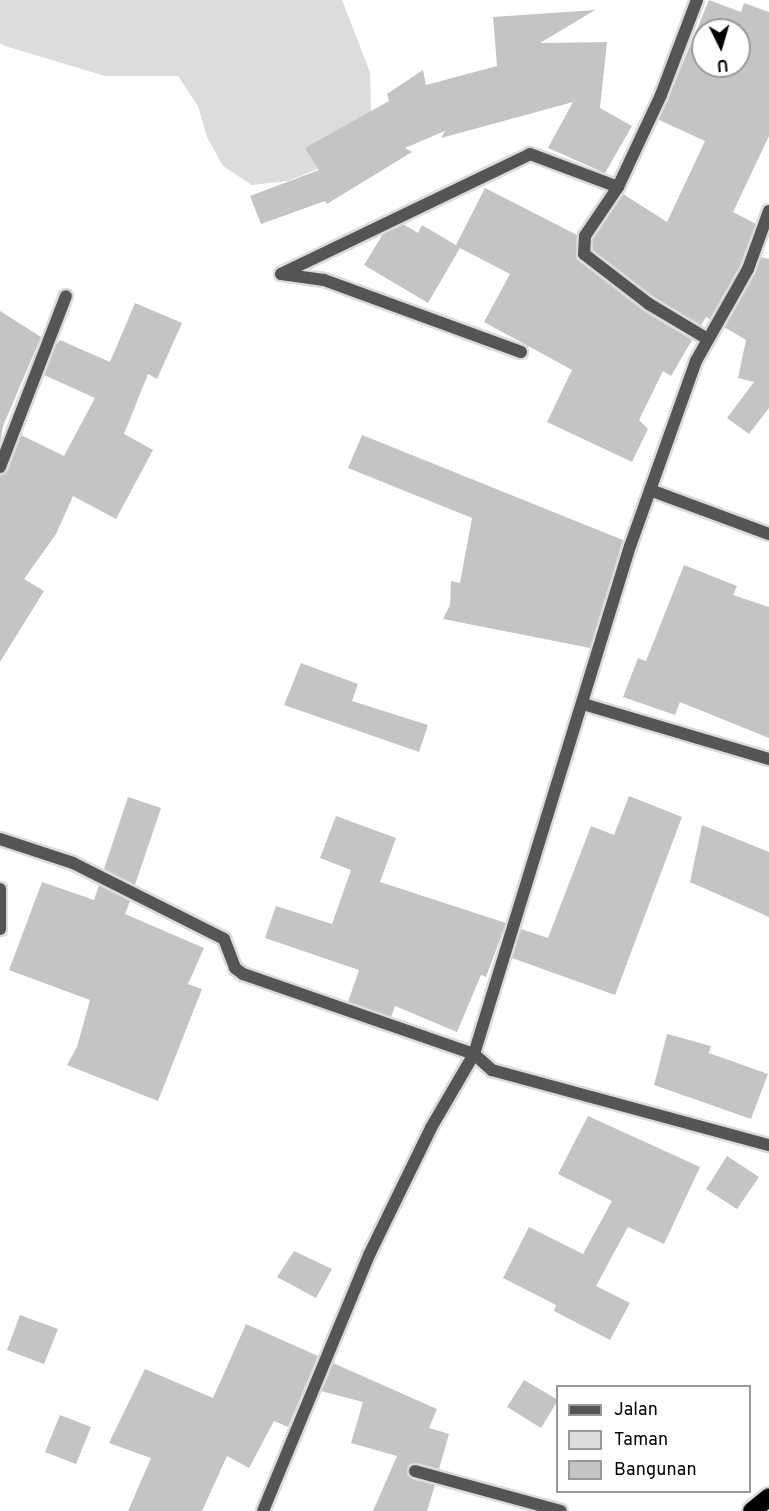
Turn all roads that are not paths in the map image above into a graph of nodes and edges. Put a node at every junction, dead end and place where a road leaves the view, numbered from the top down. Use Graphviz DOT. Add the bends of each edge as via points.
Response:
graph roads {
  1 [pos="697,0"];
  2 [pos="618,187"];
  3 [pos="769,211"];
  4 [pos="66,296"];
  5 [pos="706,338"];
  6 [pos="521,352"];
  7 [pos="0,467"];
  8 [pos="650,490"];
  9 [pos="769,534"];
  10 [pos="583,704"];
  11 [pos="769,759"];
  12 [pos="0,839"];
  13 [pos="0,889"];
  14 [pos="0,929"];
  15 [pos="474,1054"];
  16 [pos="769,1145"];
  17 [pos="414,1471"];
  18 [pos="769,1497"];
  19 [pos="263,1511"];
  20 [pos="561,1511"];
  21 [pos="752,1511"];
  1 -- 2 [label="street" via="661,95"];
  2 -- 5 [label="street" via="585,236 584,254 649,304"];
  2 -- 6 [label="street" via="530,154 281,274 324,280"];
  3 -- 5 [label="street" via="748,269"];
  4 -- 7 [label="street"];
  5 -- 8 [label="street"];
  8 -- 9 [label="street"];
  8 -- 10 [label="street"];
  10 -- 11 [label="street"];
  10 -- 15 [label="street"];
  12 -- 15 [label="street" via="73,863 224,939 235,968 243,974"];
  13 -- 14 [label="street"];
  15 -- 16 [label="street" via="492,1070 511,1076"];
  15 -- 19 [label="street" via="431,1128 369,1255"];
  17 -- 20 [label="street"];
  18 -- 21 [label="highway"];
}
